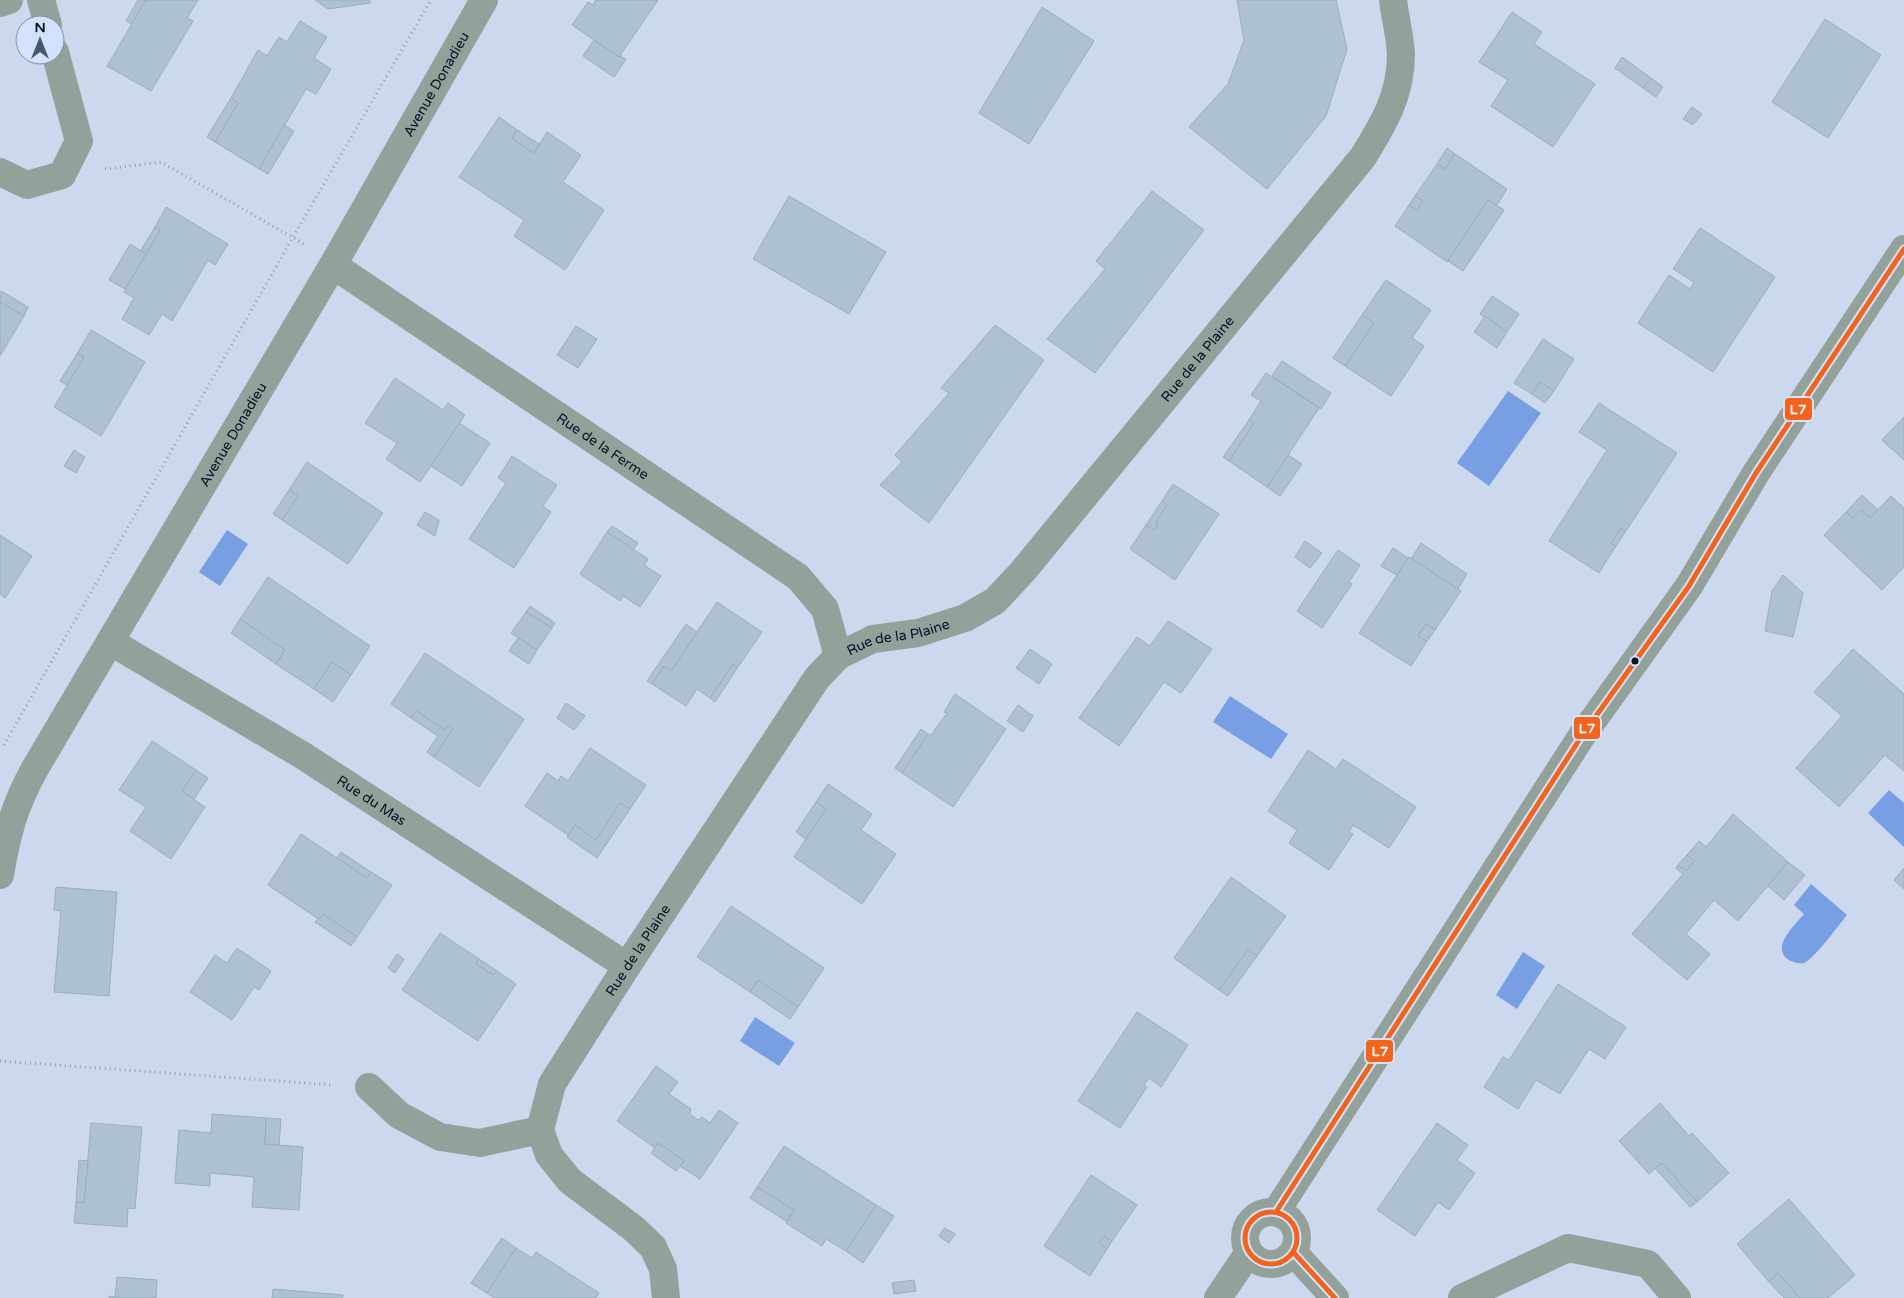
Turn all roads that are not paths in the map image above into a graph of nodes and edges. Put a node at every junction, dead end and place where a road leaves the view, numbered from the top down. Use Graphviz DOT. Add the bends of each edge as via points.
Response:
graph roads {
  1 [pos="9,0"];
  2 [pos="41,0"];
  3 [pos="484,0"];
  4 [pos="1393,0"];
  5 [pos="0,3"];
  6 [pos="45,15"];
  7 [pos="59,65"];
  8 [pos="0,172"];
  9 [pos="1904,249"];
  10 [pos="333,265"];
  11 [pos="111,642"];
  12 [pos="838,656"];
  13 [pos="3,832"];
  14 [pos="0,875"];
  15 [pos="627,966"];
  16 [pos="370,1087"];
  17 [pos="540,1130"];
  18 [pos="1276,1212"];
  19 [pos="1249,1252"];
  20 [pos="1292,1252"];
  21 [pos="666,1298"];
  22 [pos="1218,1298"];
  23 [pos="1335,1298"];
  24 [pos="1462,1298"];
  25 [pos="1677,1298"];
  1 -- 5 [label="street"];
  2 -- 6 [label="street"];
  3 -- 10 [label="street, Avenue Donadieu"];
  4 -- 12 [label="street, Rue de la Plaine" via="1401,53 1397,88 1386,121 1363,157 1023,571 995,601 965,618 918,633 873,639"];
  7 -- 8 [label="street" via="79,141 62,175 27,185"];
  9 -- 18 [label="street" via="1756,473 1689,586 1581,737"];
  10 -- 11 [label="street, Avenue Donadieu"];
  10 -- 12 [label="street, Rue de la Ferme" via="798,577 825,610"];
  11 -- 13 [label="street, Avenue Donadieu" via="23,790"];
  11 -- 15 [label="street, Rue du Mas" via="302,755"];
  12 -- 15 [label="street, Rue de la Plaine" via="817,678"];
  13 -- 14 [label="street, Avenue Donadieu"];
  15 -- 17 [label="street, Rue de la Plaine" via="552,1084"];
  16 -- 17 [label="street" via="399,1115 440,1136 480,1144"];
  17 -- 21 [label="street" via="549,1154 570,1181 653,1247 663,1269"];
  18 -- 19 [label="street" via="1266,1212 1250,1223 1245,1232"];
  18 -- 20 [label="street" via="1286,1216 1297,1233 1297,1244"];
  19 -- 20 [label="street" via="1256,1259 1275,1264"];
  19 -- 22 [label="street"];
  20 -- 23 [label="street"];
  24 -- 25 [label="street" via="1568,1248 1648,1264"];
}
